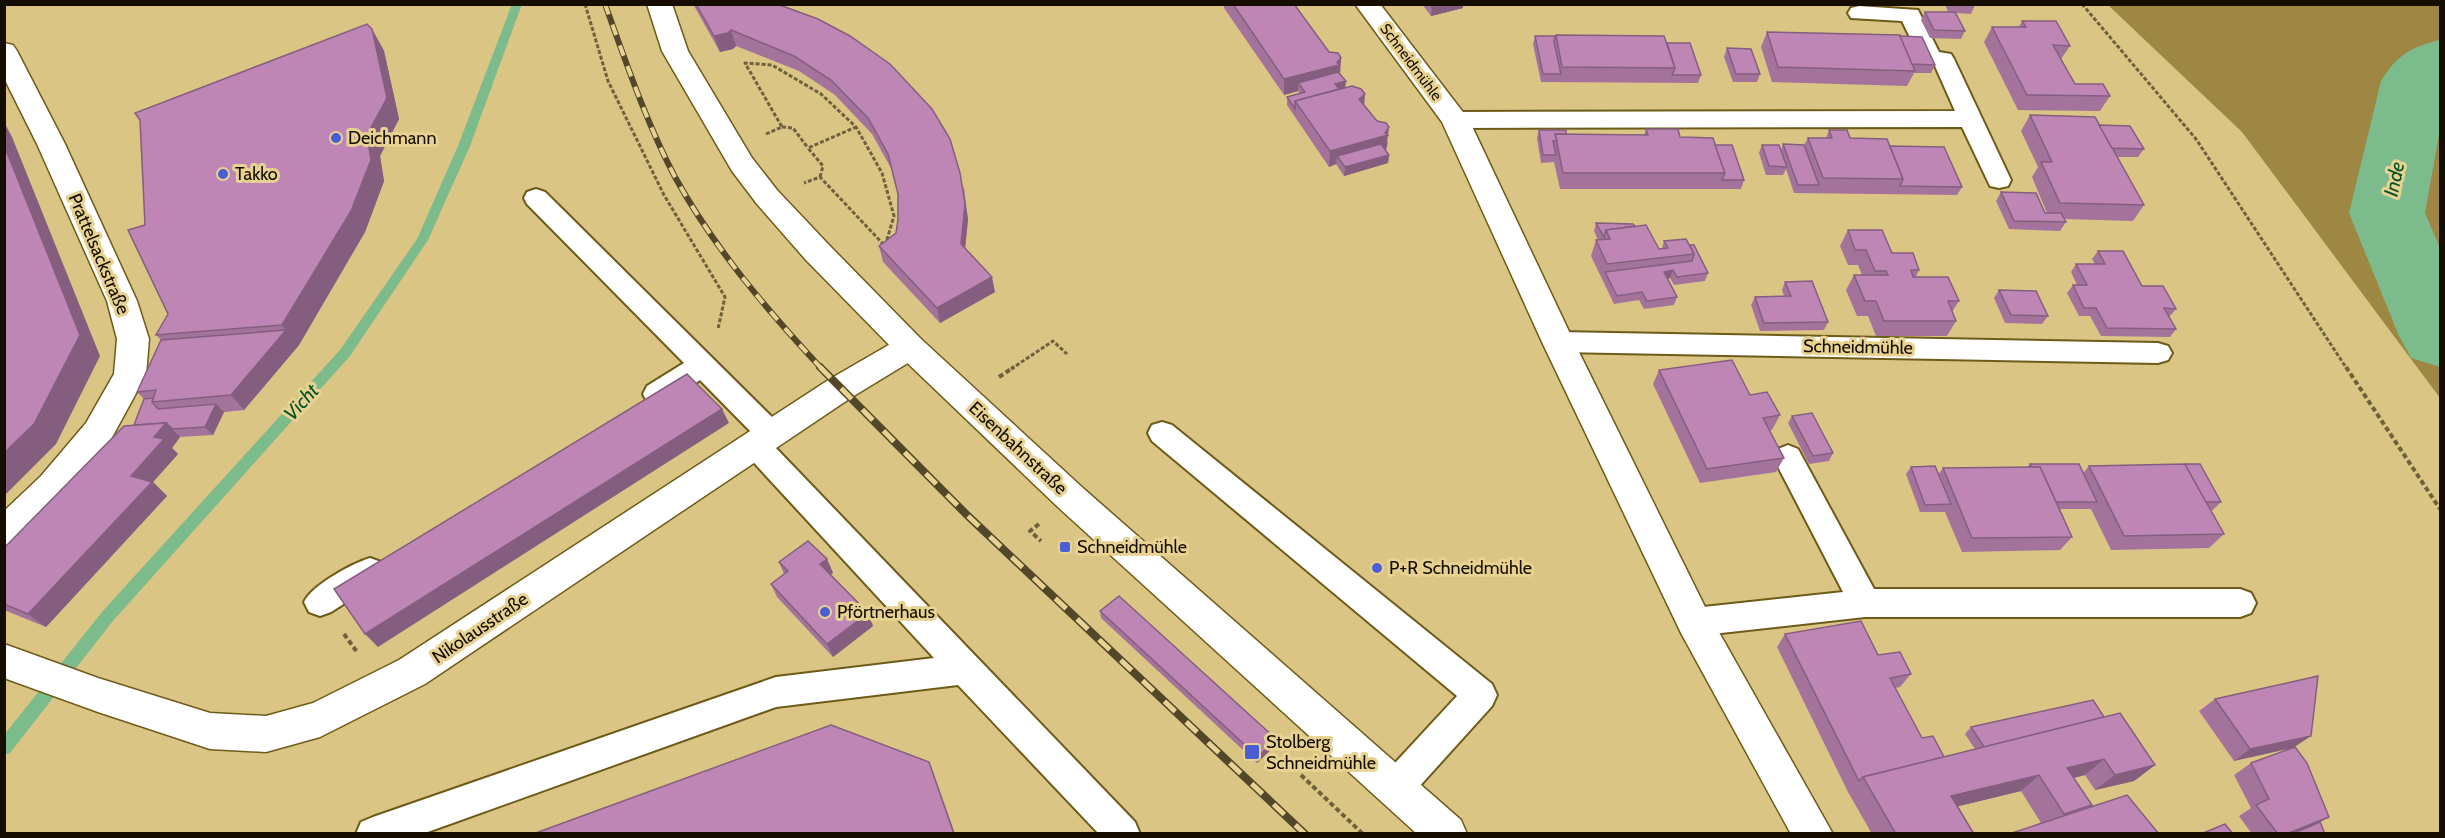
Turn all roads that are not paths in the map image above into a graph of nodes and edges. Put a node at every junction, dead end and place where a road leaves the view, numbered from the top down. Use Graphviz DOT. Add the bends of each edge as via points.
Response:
graph roads {
  1 [pos="659,4"];
  2 [pos="1367,4"];
  3 [pos="1859,13"];
  4 [pos="4,51"];
  5 [pos="1971,119"];
  6 [pos="1455,120"];
  7 [pos="1999,180"];
  8 [pos="536,198"];
  9 [pos="1558,342"];
  10 [pos="910,348"];
  11 [pos="2158,353"];
  12 [pos="703,365"];
  13 [pos="633,409"];
  14 [pos="1161,433"];
  15 [pos="763,440"];
  16 [pos="1788,457"];
  17 [pos="4,534"];
  18 [pos="391,558"];
  19 [pos="320,602"];
  20 [pos="1865,603"];
  21 [pos="2240,603"];
  22 [pos="1694,622"];
  23 [pos="8,662"];
  24 [pos="965,669"];
  25 [pos="1395,788"];
  26 [pos="373,834"];
  27 [pos="1123,834"];
  28 [pos="1447,834"];
  29 [pos="1813,834"];
  1 -- 10 [label="street, Eisenbahnstraße" via="675,51 767,197"];
  2 -- 6 [label="street, Schneidmühle"];
  3 -- 5 [label="lane" via="1910,15 1931,58 1943,60"];
  4 -- 17 [label="street, Prattelsackstraße" via="122,301 133,339 129,375 99,432"];
  5 -- 6 [label="lane, Schneidmühle"];
  5 -- 7 [label="lane"];
  6 -- 9 [label="street, Schneidmühle"];
  8 -- 12 [label="lane"];
  9 -- 11 [label="lane, Schneidmühle"];
  9 -- 22 [label="street, Schneidmühle"];
  10 -- 15 [label="street, Nikolausstraße"];
  10 -- 25 [label="street, Eisenbahnstraße"];
  12 -- 13 [label="lane"];
  12 -- 15 [label="lane"];
  14 -- 25 [label="lane" via="1480,695"];
  15 -- 23 [label="street, Nikolausstraße" via="412,672 320,719 266,734 210,730"];
  15 -- 24 [label="lane"];
  16 -- 20 [label="lane"];
  18 -- 19 [label="lane"];
  20 -- 21 [label="lane"];
  20 -- 22 [label="lane"];
  22 -- 29 [label="street, Schneidmühle"];
  24 -- 26 [label="lane" via="776,692"];
  24 -- 27 [label="lane"];
  25 -- 28 [label="street, Eisenbahnstraße"];
}
